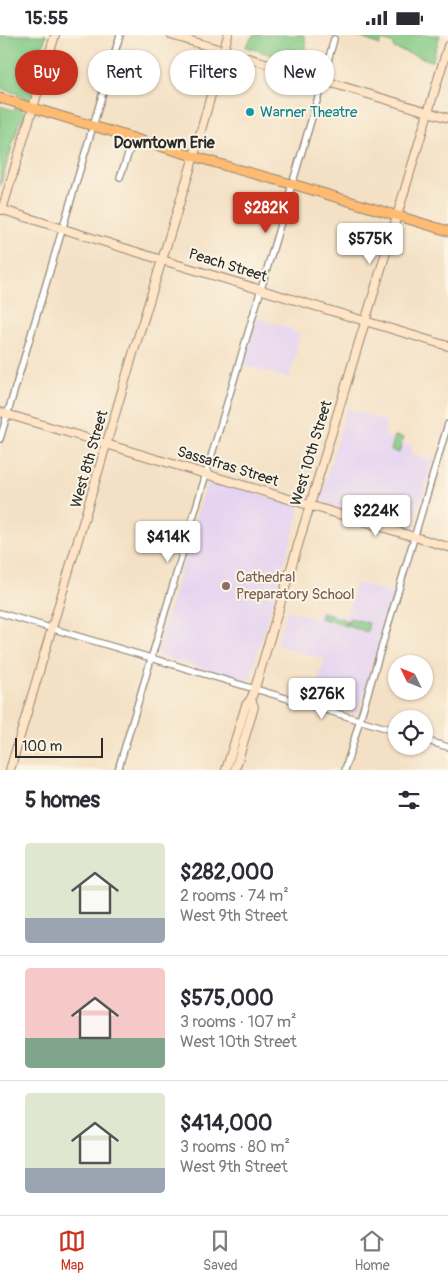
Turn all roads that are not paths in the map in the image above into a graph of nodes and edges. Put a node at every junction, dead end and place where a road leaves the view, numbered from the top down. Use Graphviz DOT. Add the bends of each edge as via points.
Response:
graph roads {
  1 [pos="55,35"];
  2 [pos="120,35"];
  3 [pos="171,35"];
  4 [pos="228,35"];
  5 [pos="334,39"];
  6 [pos="448,46"];
  7 [pos="224,50"];
  8 [pos="331,50"];
  9 [pos="334,85"];
  10 [pos="211,95"];
  11 [pos="318,95"];
  12 [pos="0,98"];
  13 [pos="33,107"];
  14 [pos="428,112"];
  15 [pos="448,118"];
  16 [pos="92,126"];
  17 [pos="134,139"];
  18 [pos="193,156"];
  19 [pos="120,177"];
  20 [pos="292,184"];
  21 [pos="1,210"];
  22 [pos="396,216"];
  23 [pos="62,229"];
  24 [pos="448,231"];
  25 [pos="162,260"];
  26 [pos="261,289"];
  27 [pos="365,320"];
  28 [pos="448,346"];
  29 [pos="4,413"];
  30 [pos="448,424"];
  31 [pos="0,439"];
  32 [pos="107,444"];
  33 [pos="206,474"];
  34 [pos="310,505"];
  35 [pos="414,536"];
  36 [pos="448,547"];
  37 [pos="0,613"];
  38 [pos="52,629"];
  39 [pos="151,658"];
  40 [pos="255,688"];
  41 [pos="251,699"];
  42 [pos="360,721"];
  43 [pos="388,729"];
  44 [pos="433,743"];
  45 [pos="448,747"];
  46 [pos="10,770"];
  47 [pos="118,770"];
  48 [pos="226,770"];
  49 [pos="235,770"];
  50 [pos="345,770"];
  1 -- 13 [label="street"];
  2 -- 16 [label="street"];
  3 -- 7 [label="street"];
  4 -- 7 [label="street, West 8th Street"];
  5 -- 8 [label="street"];
  6 -- 14 [label="street, West 10th Street"];
  9 -- 14 [label="street"];
  10 -- 18 [label="street, West 8th Street"];
  11 -- 20 [label="street"];
  12 -- 13 [label="main road"];
  13 -- 16 [label="main road"];
  13 -- 21 [label="street"];
  14 -- 15 [label="street"];
  14 -- 22 [label="street, West 10th Street"];
  16 -- 17 [label="main road"];
  16 -- 23 [label="street"];
  17 -- 18 [label="main road"];
  17 -- 19 [label="street"];
  18 -- 20 [label="main road"];
  18 -- 25 [label="street, West 8th Street"];
  20 -- 22 [label="main road"];
  20 -- 26 [label="street"];
  21 -- 23 [label="street, Peach Street"];
  22 -- 24 [label="main road"];
  22 -- 27 [label="street, West 10th Street"];
  23 -- 25 [label="street, Peach Street"];
  23 -- 29 [label="street"];
  25 -- 26 [label="street, Peach Street"];
  25 -- 32 [label="street, West 8th Street"];
  26 -- 27 [label="street, Peach Street"];
  26 -- 33 [label="street"];
  27 -- 28 [label="street, Peach Street"];
  27 -- 34 [label="street, West 10th Street"];
  29 -- 31 [label="street"];
  29 -- 32 [label="street, Sassafras Street"];
  30 -- 35 [label="street"];
  32 -- 33 [label="street, Sassafras Street"];
  32 -- 38 [label="street, West 8th Street"];
  33 -- 34 [label="street, Sassafras Street"];
  33 -- 39 [label="street"];
  34 -- 35 [label="street, Sassafras Street"];
  34 -- 40 [label="street, West 10th Street"];
  35 -- 36 [label="street, Sassafras Street"];
  35 -- 42 [label="street"];
  37 -- 38 [label="street"];
  38 -- 39 [label="street"];
  38 -- 46 [label="street, West 8th Street"];
  39 -- 40 [label="street"];
  39 -- 47 [label="street"];
  40 -- 41 [label="street, West 10th Street"];
  40 -- 42 [label="street"];
  41 -- 48 [label="street, West 10th Street" via="246,705"];
  41 -- 49 [label="street, West 10th Street" via="254,707"];
  42 -- 43 [label="street"];
  42 -- 50 [label="street"];
  44 -- 45 [label="street"];
}
